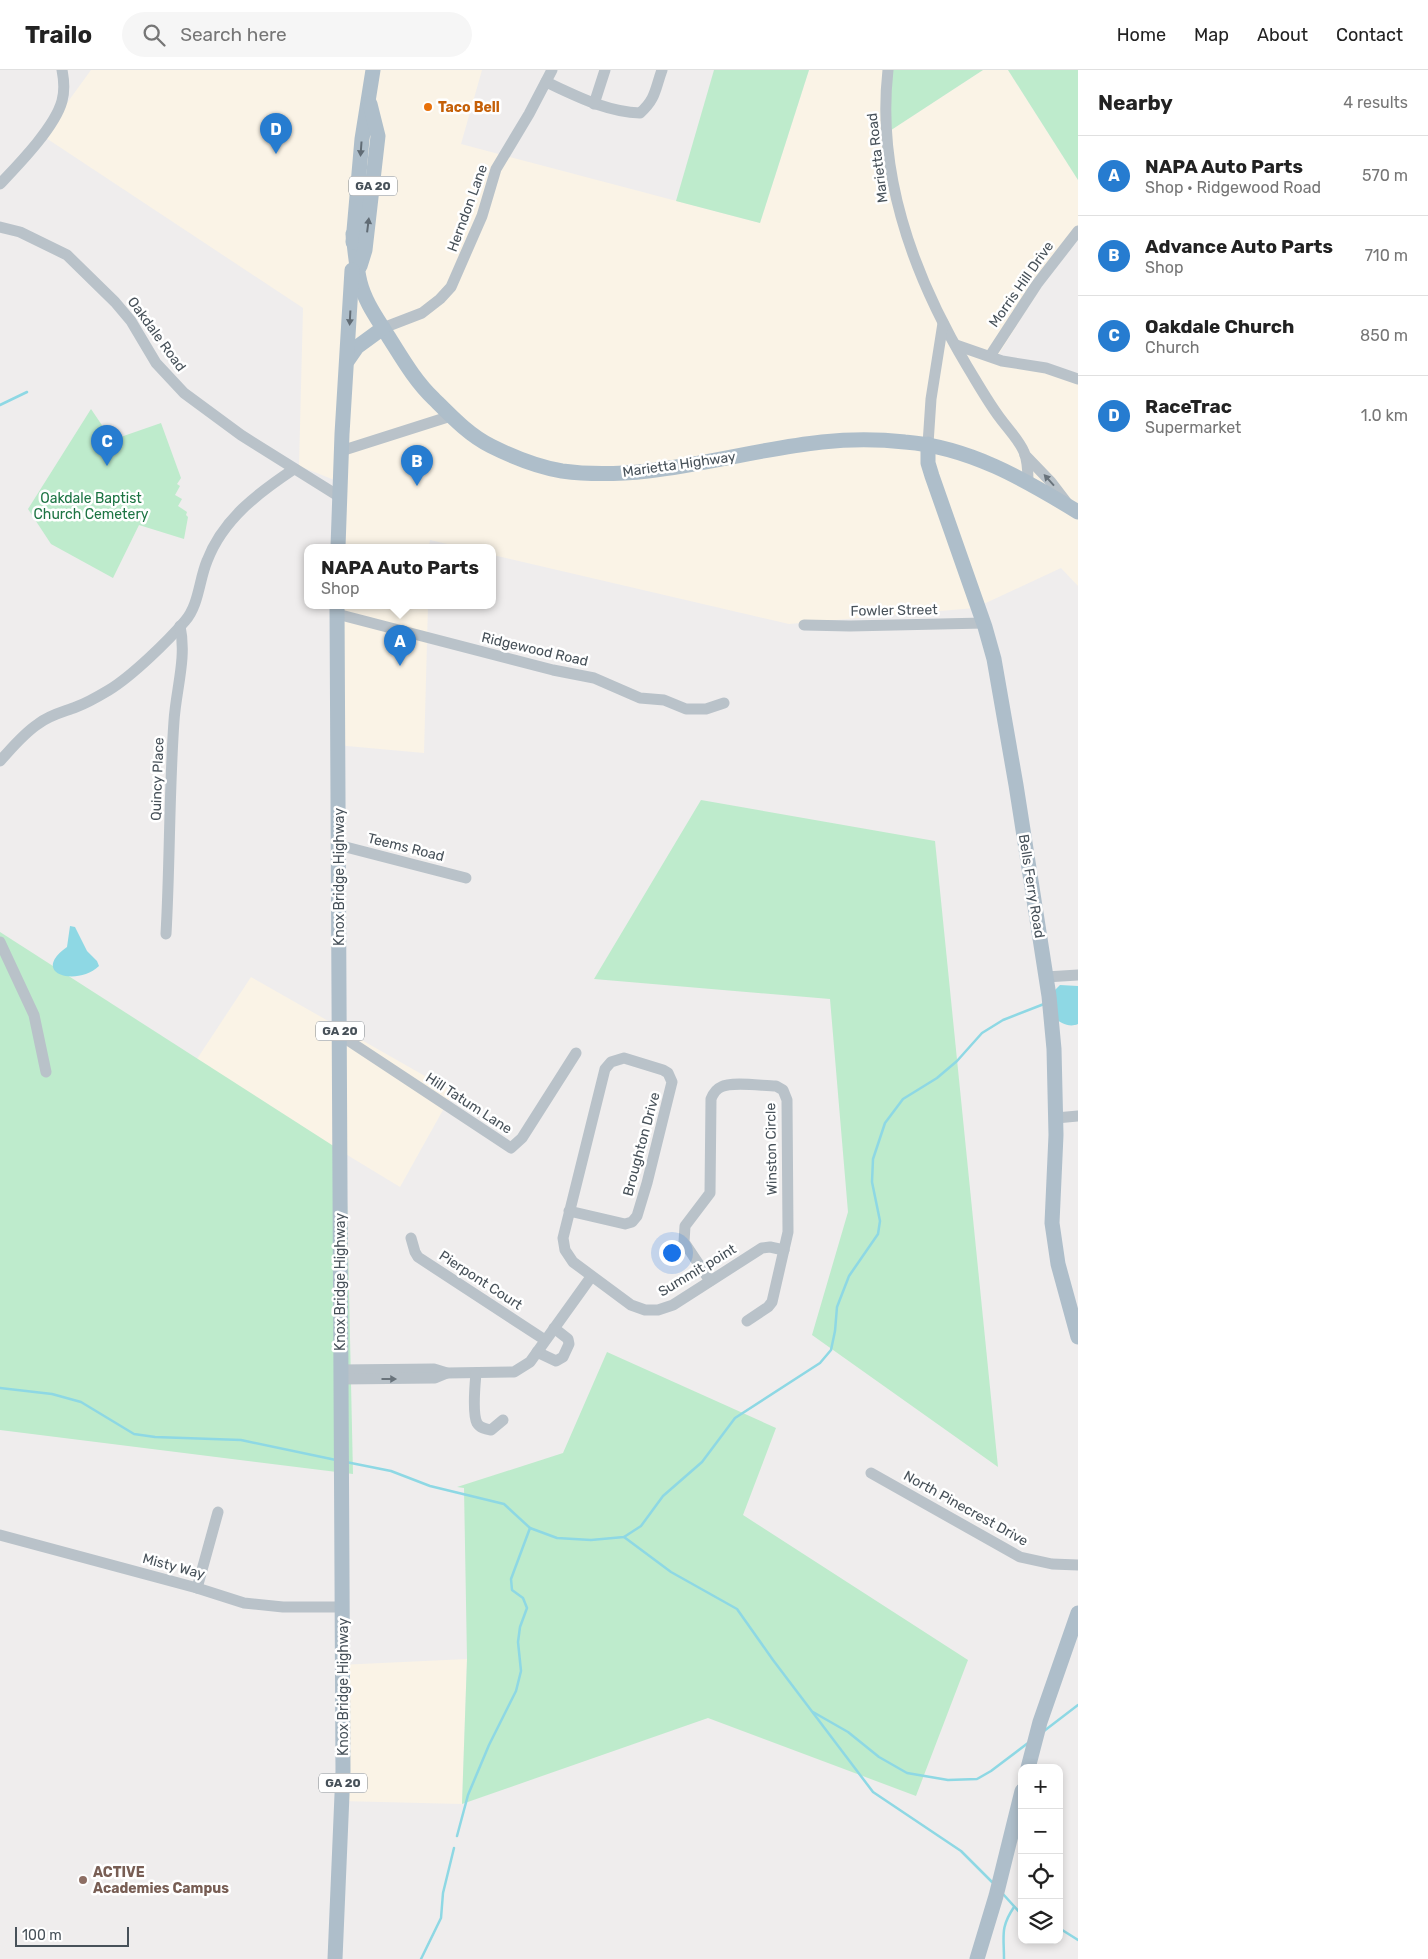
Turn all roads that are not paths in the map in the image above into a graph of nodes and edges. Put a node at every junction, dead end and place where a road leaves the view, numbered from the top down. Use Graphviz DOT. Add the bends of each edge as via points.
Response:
graph roads {
  1 [pos="62,70"];
  2 [pos="373,70"];
  3 [pos="552,70"];
  4 [pos="605,70"];
  5 [pos="662,70"];
  6 [pos="888,70"];
  7 [pos="546,82"];
  8 [pos="369,101"];
  9 [pos="594,104"];
  10 [pos="0,184"];
  11 [pos="0,227"];
  12 [pos="1078,231"];
  13 [pos="353,234"];
  14 [pos="358,272"];
  15 [pos="943,324"];
  16 [pos="383,328"];
  17 [pos="956,346"];
  18 [pos="990,356"];
  19 [pos="348,360"];
  20 [pos="1078,379"];
  21 [pos="451,416"];
  22 [pos="928,444"];
  23 [pos="341,451"];
  24 [pos="1025,454"];
  25 [pos="294,469"];
  26 [pos="1028,482"];
  27 [pos="340,498"];
  28 [pos="1075,510"];
  29 [pos="338,544"];
  30 [pos="337,609"];
  31 [pos="984,623"];
  32 [pos="804,625"];
  33 [pos="180,626"];
  34 [pos="724,703"];
  35 [pos="0,761"];
  36 [pos="338,845"];
  37 [pos="466,878"];
  38 [pos="166,934"];
  39 [pos="0,942"];
  40 [pos="1078,975"];
  41 [pos="1046,977"];
  42 [pos="340,1035"];
  43 [pos="576,1053"];
  44 [pos="46,1072"];
  45 [pos="1078,1116"];
  46 [pos="1056,1118"];
  47 [pos="569,1211"];
  48 [pos="411,1238"];
  49 [pos="784,1250"];
  50 [pos="591,1277"];
  51 [pos="710,1280"];
  52 [pos="747,1321"];
  53 [pos="554,1328"];
  54 [pos="1078,1337"];
  55 [pos="545,1340"];
  56 [pos="537,1352"];
  57 [pos="476,1373"];
  58 [pos="340,1374"];
  59 [pos="503,1420"];
  60 [pos="871,1473"];
  61 [pos="218,1512"];
  62 [pos="0,1535"];
  63 [pos="1078,1565"];
  64 [pos="197,1588"];
  65 [pos="342,1607"];
  66 [pos="1078,1612"];
  67 [pos="1029,1764"];
  68 [pos="1018,1807"];
  69 [pos="335,1959"];
  70 [pos="977,1959"];
  1 -- 10 [label="street" via="64,91 58,111 44,133"];
  2 -- 8 [label="main road, Marietta Highway / GA 20"];
  3 -- 7 [label="street, Herndon Lane"];
  4 -- 9 [label="street"];
  5 -- 9 [label="street" via="655,96 640,113 622,113"];
  6 -- 15 [label="street, Marietta Road" via="886,121 896,198 911,250"];
  7 -- 9 [label="street"];
  7 -- 16 [label="street, Herndon Lane" via="496,169 482,216 451,287 422,313"];
  8 -- 13 [label="main road, Marietta Highway / GA 20, one-way"];
  14 -- 8 [label="main road, Marietta Highway / GA 20, one-way" via="365,250 378,136"];
  11 -- 25 [label="street, Oakdale Road" via="20,232 67,255 115,302 156,363 184,393"];
  12 -- 18 [label="street, Morris Hill Drive" via="1037,284"];
  13 -- 14 [label="main road, Marietta Highway"];
  13 -- 19 [label="main road, Marietta Highway / GA 20, one-way"];
  14 -- 16 [label="main road, Marietta Highway" via="365,296"];
  15 -- 17 [label="street, Marietta Road"];
  15 -- 22 [label="street" via="931,399"];
  16 -- 19 [label="main road" via="357,346"];
  16 -- 21 [label="main road, Marietta Highway" via="414,376"];
  17 -- 18 [label="street"];
  17 -- 24 [label="street, Marietta Road"];
  18 -- 20 [label="street" via="1046,368"];
  19 -- 23 [label="main road, Marietta Highway / GA 20"];
  21 -- 22 [label="main road, Marietta Highway" via="490,446 544,467 588,473 666,468 822,442 870,440"];
  21 -- 23 [label="street"];
  22 -- 26 [label="main road, Marietta Highway" via="988,463"];
  22 -- 31 [label="main road, Bells Ferry Road" via="932,476"];
  23 -- 27 [label="main road, Marietta Highway / GA 20"];
  24 -- 26 [label="street, Marietta Road"];
  28 -- 24 [label="street, Marietta Road, one-way"];
  25 -- 27 [label="street, Oakdale Road"];
  25 -- 33 [label="street" via="259,493 227,525 212,548 193,606 187,620"];
  26 -- 28 [label="main road, Marietta Highway"];
  27 -- 29 [label="main road, GA 20"];
  30 -- 34 [label="street, Ridgewood Road" via="544,668 594,678 640,698 664,700 686,708 706,709"];
  30 -- 36 [label="main road, Knox Bridge Highway / GA 20"];
  31 -- 32 [label="street, Fowler Street"];
  31 -- 41 [label="main road, Bells Ferry Road" via="994,658"];
  33 -- 35 [label="street" via="112,689 38,723"];
  33 -- 38 [label="street, Quincy Place" via="182,660 174,719"];
  36 -- 37 [label="street, Teems Road"];
  36 -- 42 [label="main road, Knox Bridge Highway / GA 20"];
  39 -- 44 [label="street" via="34,1015"];
  40 -- 41 [label="street"];
  41 -- 46 [label="main road, Bells Ferry Road" via="1054,1049"];
  42 -- 43 [label="street, Hill Tatum Lane" via="511,1148 522,1138"];
  42 -- 58 [label="main road, Knox Bridge Highway / GA 20"];
  45 -- 46 [label="street"];
  46 -- 54 [label="main road, Bells Ferry Road" via="1052,1223 1058,1264"];
  47 -- 47 [label="street, Broughton Drive" via="605,1069 611,1062 624,1058 668,1073 672,1088 637,1216 625,1224"];
  47 -- 50 [label="street, Summit point" via="563,1238 564,1250"];
  48 -- 55 [label="street, Pierpont Court" via="418,1257"];
  49 -- 51 [label="street, Summit point" via="762,1248"];
  49 -- 51 [label="street, Winston Circle" via="788,1232 787,1100 783,1090 776,1086 719,1087 711,1099 710,1193 685,1226 683,1236"];
  49 -- 52 [label="street, Winston Circle" via="772,1302"];
  50 -- 51 [label="street, Summit point" via="631,1305 645,1310 673,1305"];
  50 -- 53 [label="street"];
  53 -- 55 [label="street"];
  53 -- 56 [label="street" via="568,1339 563,1357 556,1361"];
  55 -- 56 [label="street"];
  56 -- 57 [label="street" via="530,1362 514,1372"];
  57 -- 58 [label="street" via="447,1373 429,1379"];
  57 -- 59 [label="street" via="477,1422 482,1428 491,1430"];
  58 -- 65 [label="main road, Knox Bridge Highway / GA 20"];
  60 -- 63 [label="street, North Pinecrest Drive" via="1020,1557 1052,1564"];
  61 -- 64 [label="street"];
  62 -- 64 [label="street, Misty Way"];
  64 -- 65 [label="street, Misty Way" via="244,1603"];
  65 -- 69 [label="main road, Knox Bridge Highway / GA 20" via="343,1795"];
  66 -- 67 [label="main road"];
  68 -- 70 [label="main road"];
}
